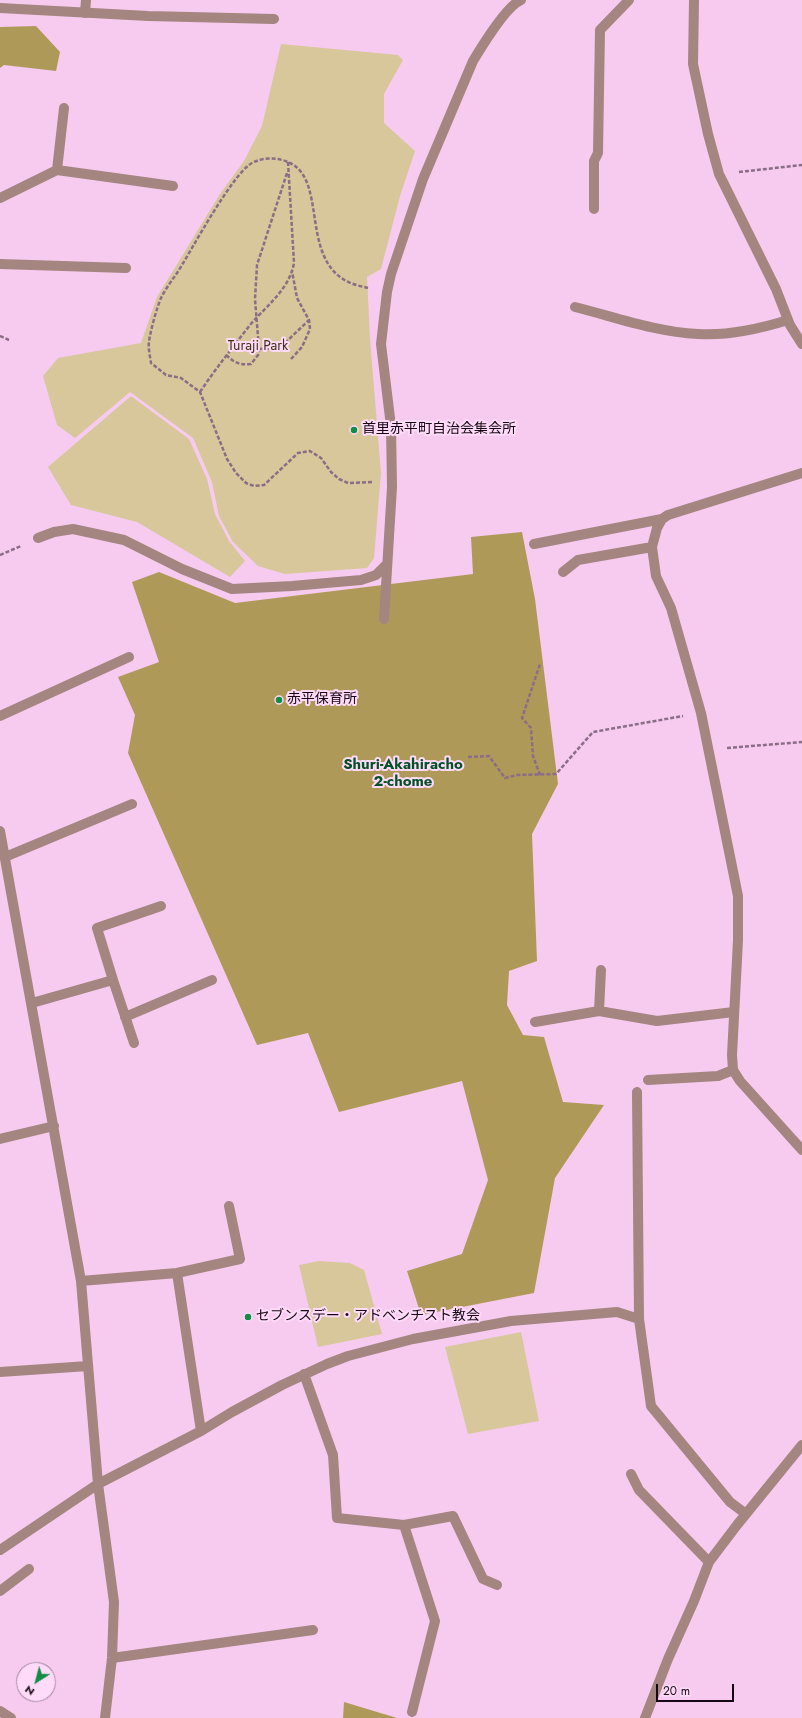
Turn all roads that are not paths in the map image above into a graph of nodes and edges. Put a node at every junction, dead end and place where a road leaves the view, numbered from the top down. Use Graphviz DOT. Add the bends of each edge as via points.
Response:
graph roads {
  1 [pos="86,0"];
  2 [pos="521,0"];
  3 [pos="629,0"];
  4 [pos="694,0"];
  5 [pos="0,8"];
  6 [pos="85,13"];
  7 [pos="274,19"];
  8 [pos="64,108"];
  9 [pos="57,170"];
  10 [pos="173,186"];
  11 [pos="0,198"];
  12 [pos="594,209"];
  13 [pos="0,264"];
  14 [pos="126,268"];
  15 [pos="575,307"];
  16 [pos="788,320"];
  17 [pos="802,344"];
  18 [pos="802,473"];
  19 [pos="662,519"];
  20 [pos="38,538"];
  21 [pos="534,544"];
  22 [pos="652,547"];
  23 [pos="387,564"];
  24 [pos="563,572"];
  25 [pos="384,619"];
  26 [pos="129,657"];
  27 [pos="0,716"];
  28 [pos="132,804"];
  29 [pos="0,831"];
  30 [pos="5,857"];
  31 [pos="161,906"];
  32 [pos="601,970"];
  33 [pos="113,980"];
  34 [pos="212,980"];
  35 [pos="32,1004"];
  36 [pos="599,1011"];
  37 [pos="734,1012"];
  38 [pos="125,1017"];
  39 [pos="535,1022"];
  40 [pos="134,1043"];
  41 [pos="734,1070"];
  42 [pos="648,1080"];
  43 [pos="637,1092"];
  44 [pos="54,1126"];
  45 [pos="0,1139"];
  46 [pos="802,1150"];
  47 [pos="230,1206"];
  48 [pos="177,1273"];
  49 [pos="81,1281"];
  50 [pos="639,1319"];
  51 [pos="88,1366"];
  52 [pos="0,1372"];
  53 [pos="304,1374"];
  54 [pos="201,1431"];
  55 [pos="802,1444"];
  56 [pos="631,1474"];
  57 [pos="98,1484"];
  58 [pos="746,1514"];
  59 [pos="404,1525"];
  60 [pos="0,1550"];
  61 [pos="709,1562"];
  62 [pos="29,1569"];
  63 [pos="497,1585"];
  64 [pos="0,1591"];
  65 [pos="313,1630"];
  66 [pos="112,1658"];
  67 [pos="0,1711"];
  68 [pos="412,1712"];
  69 [pos="11,1718"];
  70 [pos="105,1718"];
  71 [pos="645,1718"];
  1 -- 6 [label="street"];
  2 -- 23 [label="street" via="508,11 473,61 423,179 390,274 381,344 391,426"];
  3 -- 12 [label="street" via="600,30 598,153 594,161"];
  4 -- 16 [label="street" via="693,64 719,174 776,289"];
  5 -- 6 [label="street"];
  6 -- 7 [label="street"];
  8 -- 9 [label="street"];
  9 -- 10 [label="street"];
  9 -- 11 [label="street"];
  13 -- 14 [label="street"];
  15 -- 16 [label="street" via="656,328 698,334 726,333"];
  16 -- 17 [label="street"];
  18 -- 19 [label="street"];
  19 -- 21 [label="street"];
  19 -- 22 [label="street"];
  20 -- 23 [label="street" via="73,529 124,540 182,569 232,589 361,580 376,575"];
  22 -- 24 [label="street" via="578,560"];
  22 -- 37 [label="street" via="656,576 671,608 702,713 738,896"];
  23 -- 25 [label="street"];
  26 -- 27 [label="street"];
  28 -- 30 [label="street"];
  29 -- 30 [label="street"];
  30 -- 35 [label="street"];
  31 -- 33 [label="street" via="98,928"];
  32 -- 36 [label="street"];
  33 -- 35 [label="street"];
  33 -- 38 [label="street"];
  34 -- 38 [label="street"];
  35 -- 44 [label="street"];
  36 -- 37 [label="street" via="657,1021"];
  36 -- 39 [label="street"];
  37 -- 41 [label="street"];
  38 -- 40 [label="street"];
  41 -- 42 [label="street" via="718,1076"];
  41 -- 46 [label="street" via="740,1081"];
  43 -- 50 [label="street"];
  44 -- 45 [label="street"];
  44 -- 49 [label="street"];
  47 -- 48 [label="street" via="240,1259"];
  48 -- 49 [label="street"];
  48 -- 54 [label="street"];
  49 -- 51 [label="street"];
  50 -- 53 [label="street" via="617,1312 511,1320 348,1356"];
  50 -- 58 [label="street" via="651,1406 730,1502"];
  51 -- 52 [label="street"];
  51 -- 57 [label="street"];
  53 -- 54 [label="street"];
  53 -- 59 [label="street" via="333,1455 337,1518"];
  54 -- 57 [label="street"];
  55 -- 58 [label="street"];
  56 -- 61 [label="street" via="639,1490"];
  57 -- 60 [label="street"];
  57 -- 66 [label="street" via="114,1602"];
  58 -- 61 [label="street"];
  59 -- 63 [label="street" via="453,1516 483,1579"];
  59 -- 68 [label="street" via="435,1621"];
  61 -- 71 [label="street"];
  62 -- 64 [label="street"];
  65 -- 66 [label="street"];
  66 -- 70 [label="street"];
  67 -- 69 [label="street"];
}
